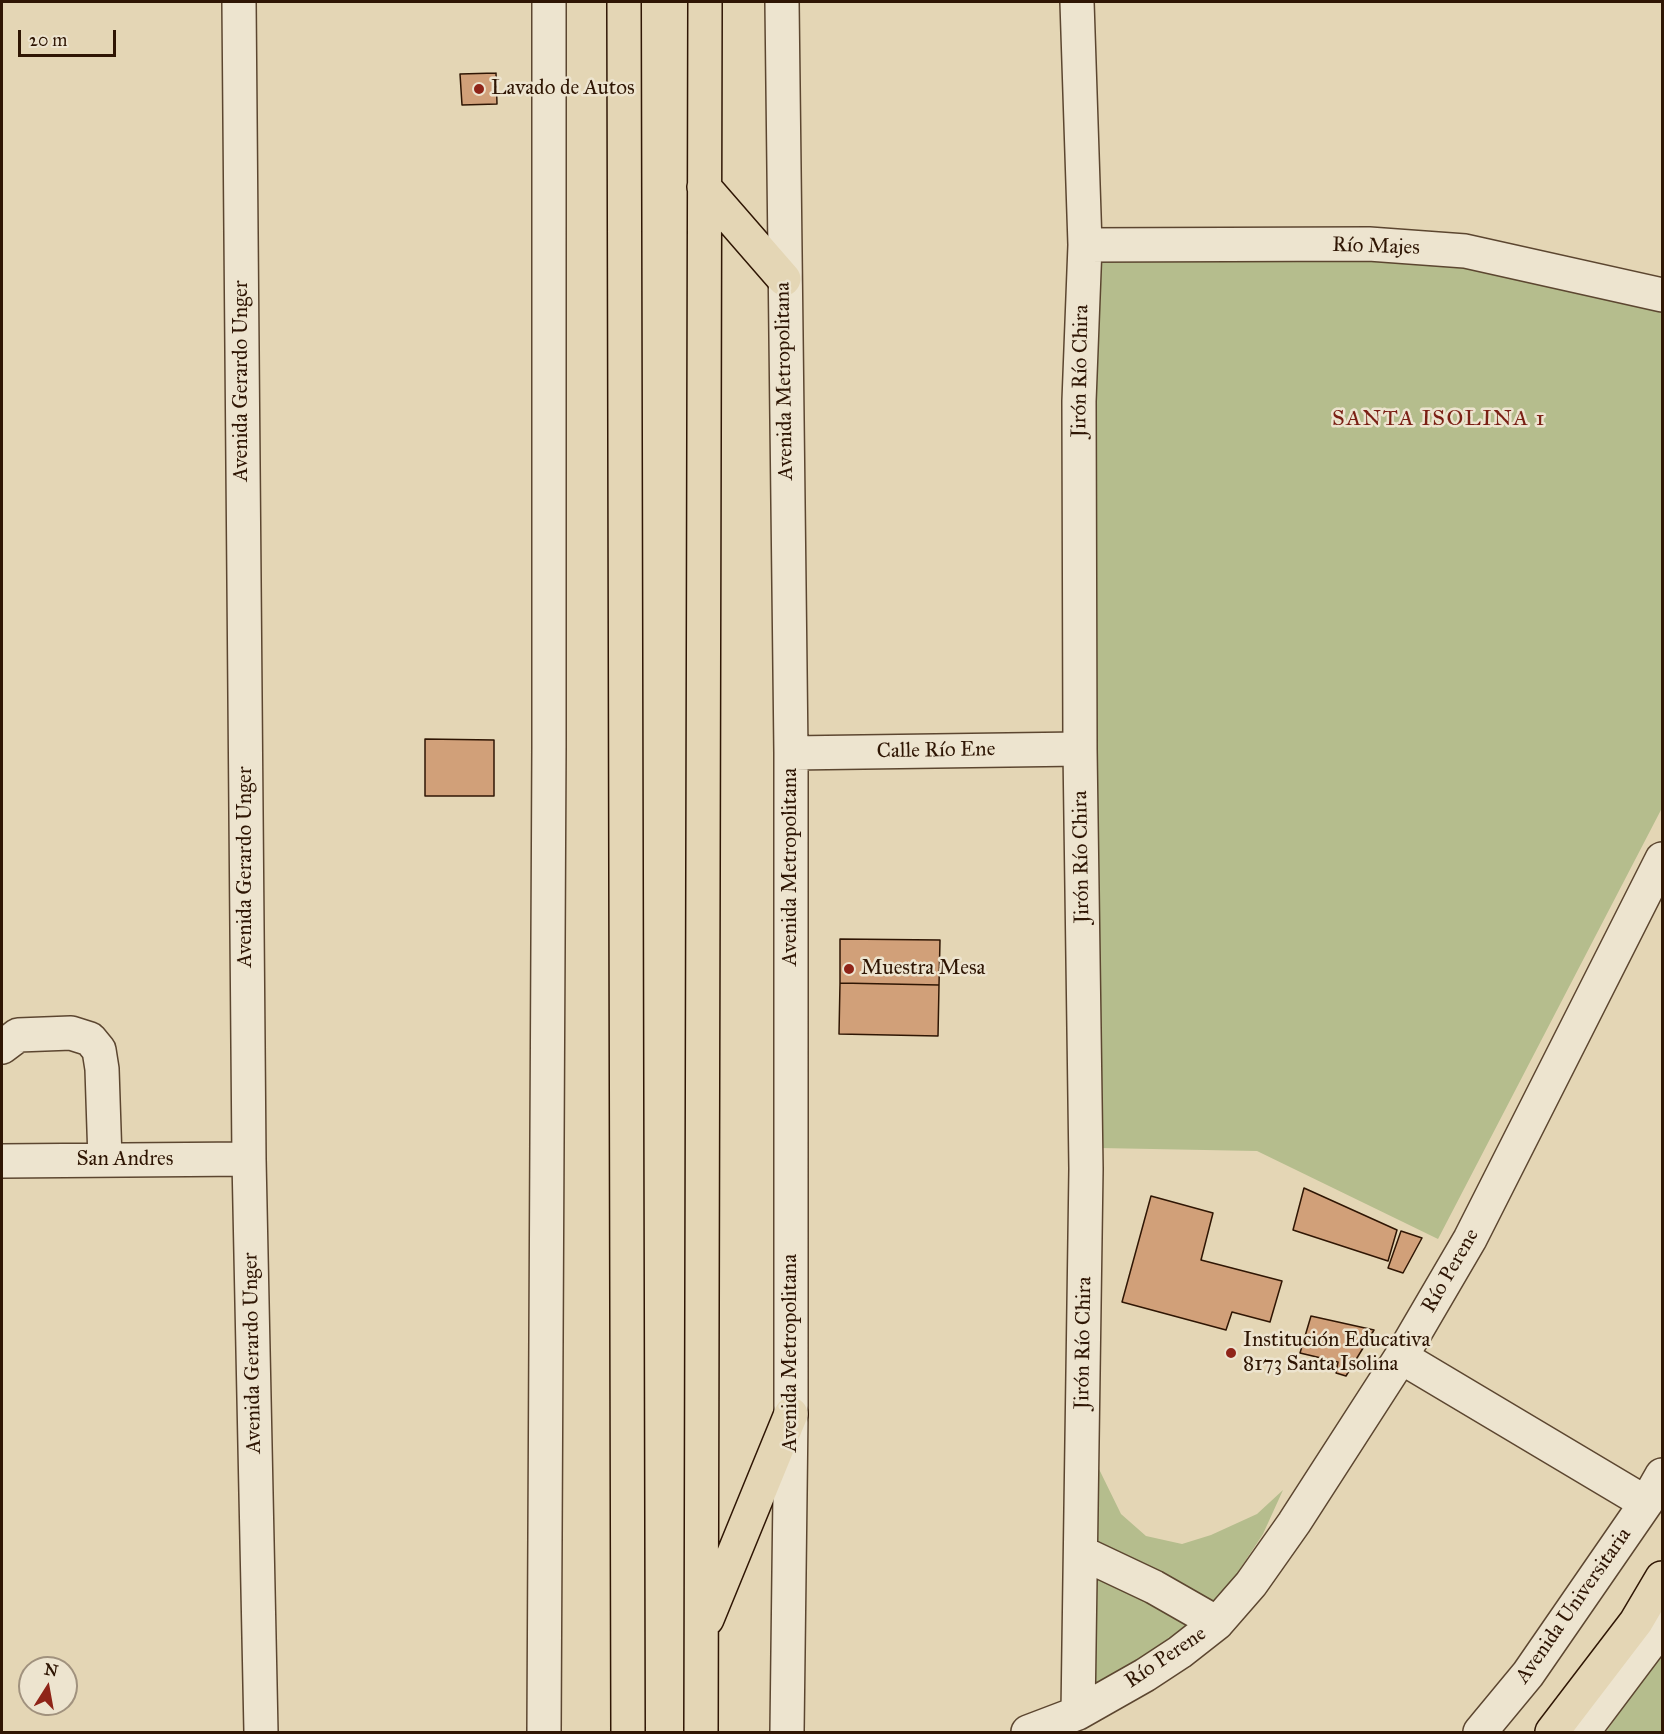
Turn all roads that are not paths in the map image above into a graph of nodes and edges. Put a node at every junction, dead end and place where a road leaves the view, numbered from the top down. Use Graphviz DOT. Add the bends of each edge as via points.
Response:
graph roads {
  1 [pos="239,2"];
  2 [pos="549,2"];
  3 [pos="624,2"];
  4 [pos="705,2"];
  5 [pos="782,2"];
  6 [pos="1077,2"];
  7 [pos="704,187"];
  8 [pos="1085,245"];
  9 [pos="784,279"];
  10 [pos="1662,295"];
  11 [pos="1080,749"];
  12 [pos="791,753"];
  13 [pos="1662,859"];
  14 [pos="2,1047"];
  15 [pos="249,1159"];
  16 [pos="105,1160"];
  17 [pos="2,1161"];
  18 [pos="1401,1357"];
  19 [pos="791,1414"];
  20 [pos="1662,1475"];
  21 [pos="1646,1503"];
  22 [pos="1082,1553"];
  23 [pos="1662,1578"];
  24 [pos="1217,1623"];
  25 [pos="1662,1627"];
  26 [pos="701,1634"];
  27 [pos="1078,1713"];
  28 [pos="261,1732"];
  29 [pos="544,1732"];
  30 [pos="628,1732"];
  31 [pos="701,1732"];
  32 [pos="787,1732"];
  33 [pos="1028,1732"];
  34 [pos="1480,1732"];
  35 [pos="1552,1732"];
  36 [pos="1583,1732"];
  1 -- 15 [label="street, Avenida Gerardo Unger"];
  2 -- 29 [label="street"];
  3 -- 30 [label="main road"];
  4 -- 7 [label="main road"];
  5 -- 9 [label="street, Avenida Metropolitana"];
  6 -- 8 [label="street, Jirón Río Chira"];
  7 -- 9 [label="main road"];
  7 -- 26 [label="main road"];
  8 -- 10 [label="street, Río Majes" via="1369,244 1465,251"];
  8 -- 11 [label="street, Jirón Río Chira" via="1079,401"];
  9 -- 12 [label="street, Avenida Metropolitana"];
  11 -- 12 [label="street, Calle Río Ene"];
  11 -- 22 [label="street, Jirón Río Chira" via="1086,1169"];
  12 -- 19 [label="street, Avenida Metropolitana"];
  13 -- 18 [label="street, Río Perene" via="1470,1239"];
  14 -- 16 [label="street" via="18,1035 71,1033 90,1039 99,1050 102,1069"];
  15 -- 16 [label="street, San Andres"];
  15 -- 28 [label="street, Avenida Gerardo Unger"];
  16 -- 17 [label="street, San Andres"];
  18 -- 21 [label="street"];
  18 -- 24 [label="street, Río Perene" via="1294,1523 1251,1584"];
  19 -- 26 [label="main road"];
  19 -- 32 [label="street, Avenida Metropolitana"];
  20 -- 21 [label="street, Avenida Universitaria"];
  21 -- 34 [label="street, Avenida Universitaria" via="1528,1674"];
  22 -- 24 [label="street"];
  22 -- 27 [label="street, Jirón Río Chira"];
  23 -- 35 [label="main road" via="1636,1622"];
  24 -- 27 [label="street, Río Perene" via="1145,1675"];
  25 -- 36 [label="street"];
  26 -- 31 [label="main road"];
  27 -- 33 [label="street, Río Perene"];
}
